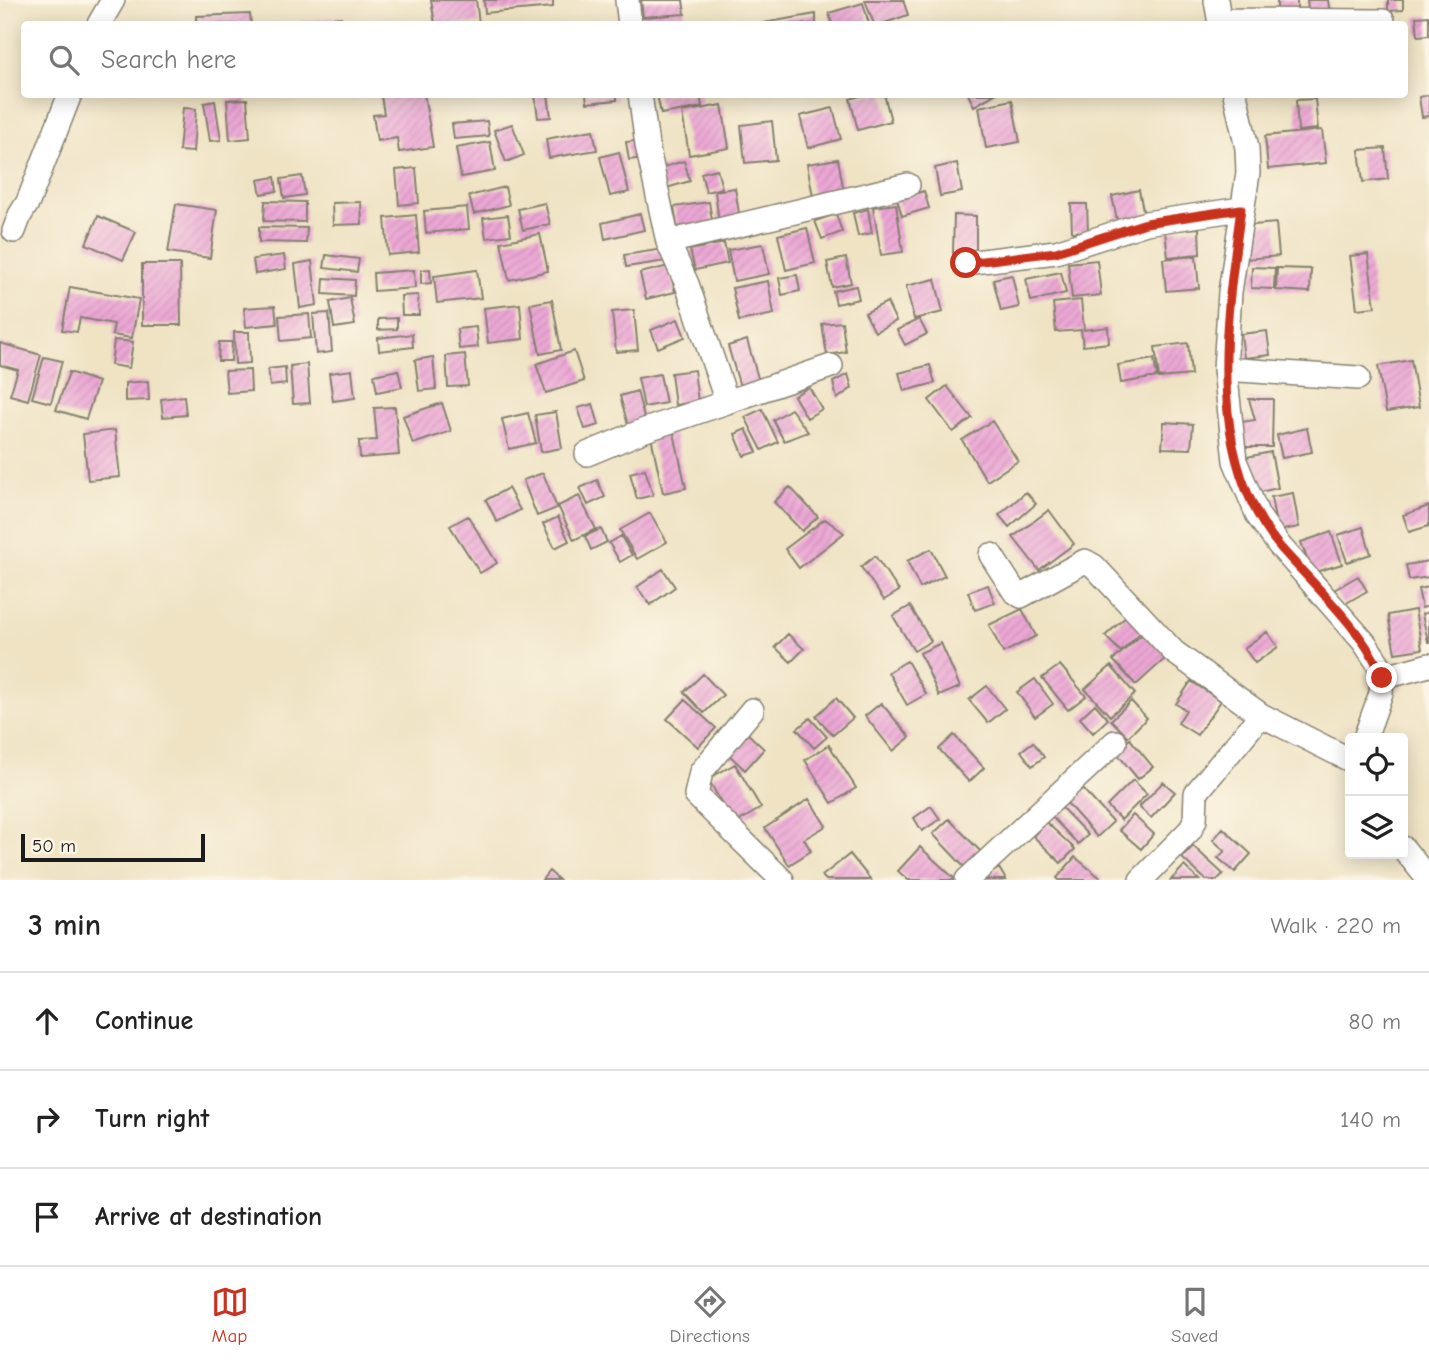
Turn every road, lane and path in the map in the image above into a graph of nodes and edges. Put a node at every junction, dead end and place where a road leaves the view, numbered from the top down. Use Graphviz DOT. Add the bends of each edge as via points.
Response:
graph roads {
  1 [pos="113,0"];
  2 [pos="627,0"];
  3 [pos="1218,15"];
  4 [pos="101,21"];
  5 [pos="630,21"];
  6 [pos="1382,21"];
  7 [pos="68,98"];
  8 [pos="641,98"];
  9 [pos="1236,98"];
  10 [pos="908,185"];
  11 [pos="1241,209"];
  12 [pos="13,231"];
  13 [pos="668,242"];
  14 [pos="966,263"];
  15 [pos="831,366"];
  16 [pos="1225,369"];
  17 [pos="1358,378"];
  18 [pos="727,402"];
  19 [pos="587,454"];
  20 [pos="991,555"];
  21 [pos="1429,665"];
  22 [pos="1382,678"];
  23 [pos="752,710"];
  24 [pos="1261,715"];
  25 [pos="1367,733"];
  26 [pos="1115,741"];
  27 [pos="1345,757"];
  28 [pos="1408,854"];
  29 [pos="782,880"];
  30 [pos="967,880"];
  31 [pos="1141,880"];
  32 [pos="1429,880"];
  1 -- 4 [label="street"];
  2 -- 5 [label="street"];
  3 -- 6 [label="street"];
  7 -- 12 [label="street"];
  8 -- 13 [label="street"];
  9 -- 11 [label="street" via="1247,148"];
  10 -- 13 [label="street"];
  11 -- 14 [label="street" via="1146,223 1056,252"];
  11 -- 16 [label="street"];
  13 -- 18 [label="street"];
  15 -- 18 [label="street"];
  16 -- 17 [label="street"];
  16 -- 22 [label="street" via="1235,461 1258,516 1364,642"];
  18 -- 19 [label="street"];
  20 -- 24 [label="street" via="1021,596 1085,561 1094,566 1174,652"];
  21 -- 22 [label="street"];
  22 -- 25 [label="street"];
  23 -- 29 [label="street" via="701,772 696,796"];
  24 -- 27 [label="street"];
  24 -- 31 [label="street" via="1196,793 1190,830"];
  26 -- 30 [label="street"];
  28 -- 32 [label="street"];
}
